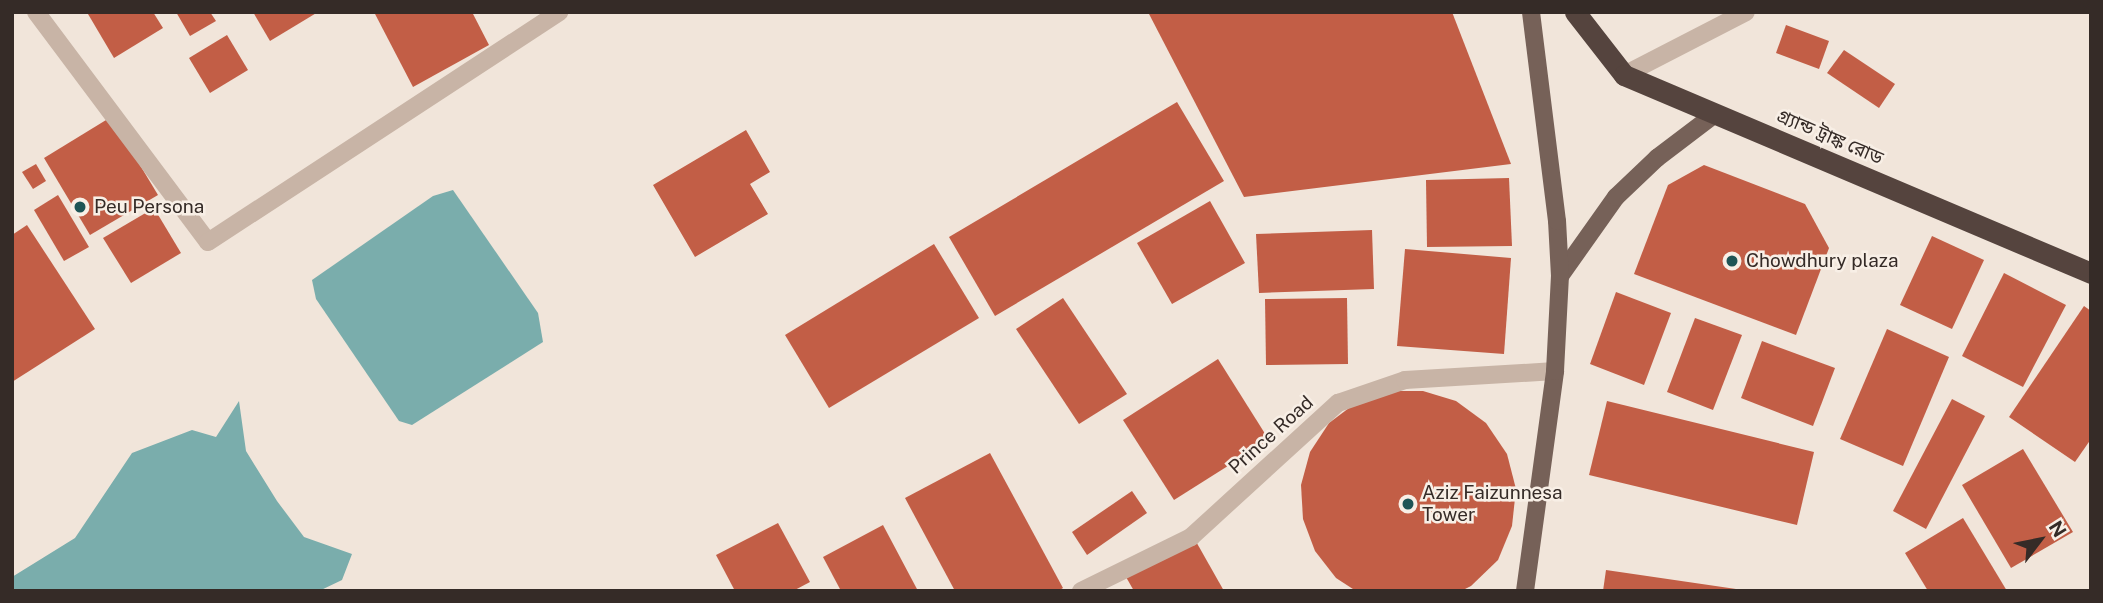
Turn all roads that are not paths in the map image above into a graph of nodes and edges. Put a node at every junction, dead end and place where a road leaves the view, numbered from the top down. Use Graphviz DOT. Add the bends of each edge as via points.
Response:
graph roads {
  1 [pos="36,12"];
  2 [pos="561,12"];
  3 [pos="1531,12"];
  4 [pos="1575,12"];
  5 [pos="1746,12"];
  6 [pos="1624,75"];
  7 [pos="1715,114"];
  8 [pos="2091,273"];
  9 [pos="1560,276"];
  10 [pos="1555,371"];
  11 [pos="1081,591"];
  12 [pos="1525,591"];
  1 -- 2 [label="street" via="208,242"];
  3 -- 9 [label="main road"];
  4 -- 6 [label="highway, গ্র্যান্ড ট্রাঙ্ক রোড"];
  5 -- 6 [label="street"];
  6 -- 7 [label="highway, গ্র্যান্ড ট্রাঙ্ক রোড"];
  7 -- 8 [label="highway, গ্র্যান্ড ট্রাঙ্ক রোড"];
  7 -- 9 [label="main road" via="1657,158 1616,197"];
  9 -- 10 [label="main road"];
  10 -- 11 [label="street, Prince Road" via="1405,380 1338,403 1191,537"];
  10 -- 12 [label="main road"];
}
